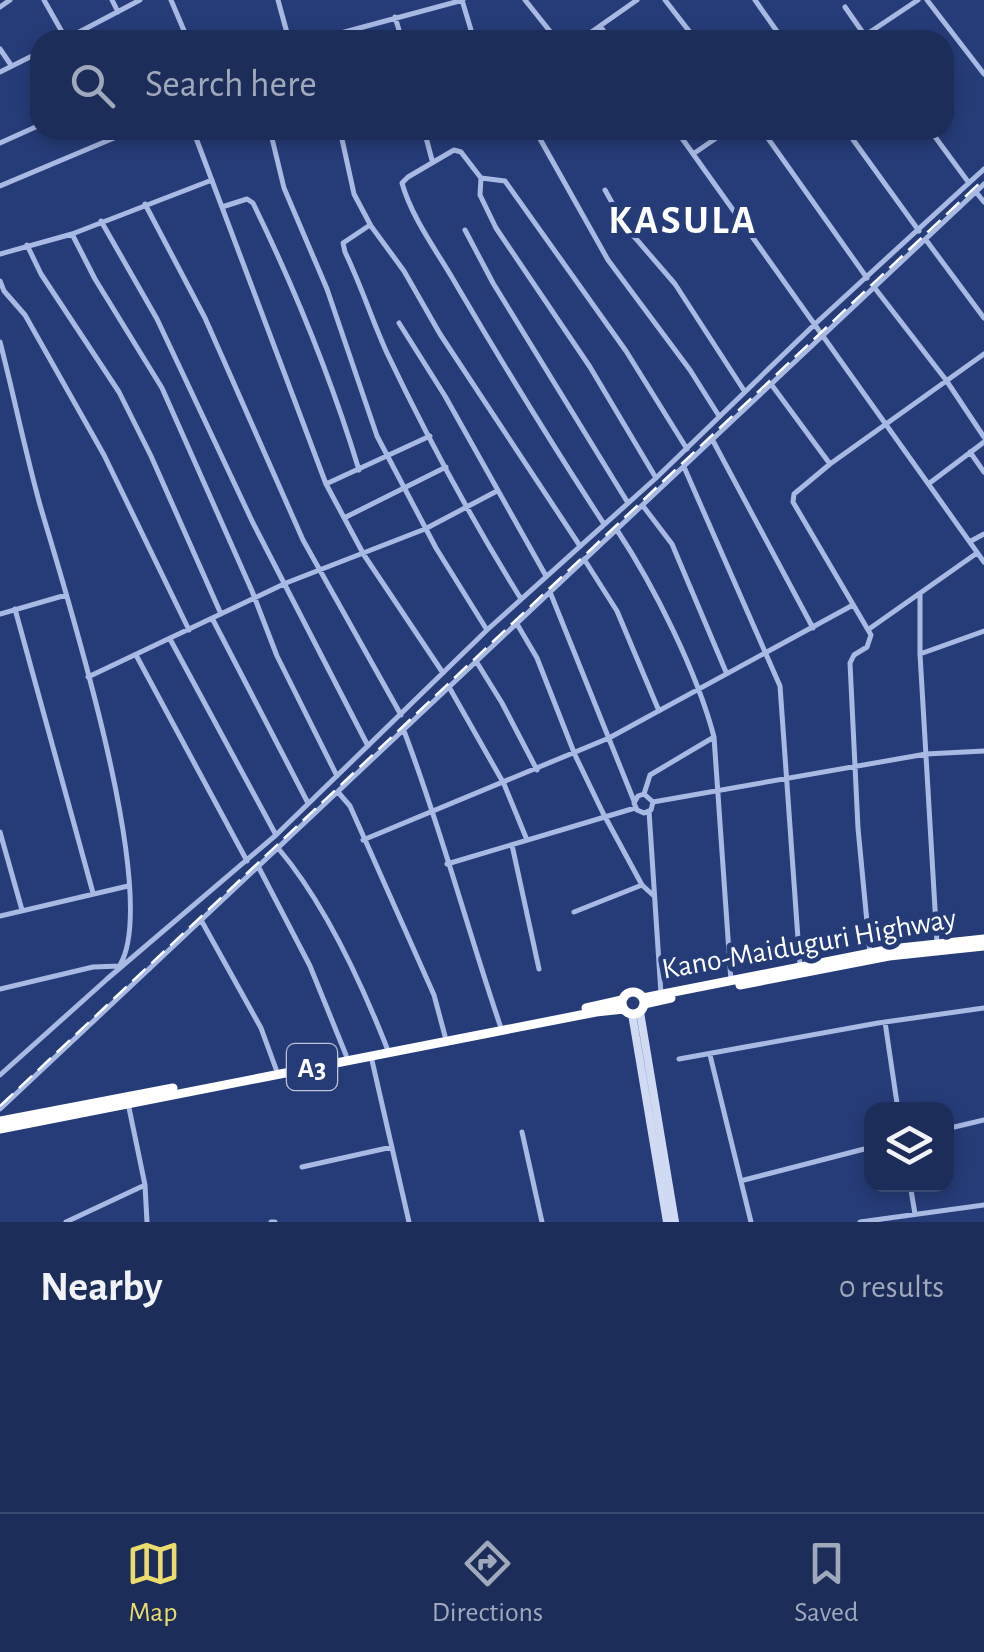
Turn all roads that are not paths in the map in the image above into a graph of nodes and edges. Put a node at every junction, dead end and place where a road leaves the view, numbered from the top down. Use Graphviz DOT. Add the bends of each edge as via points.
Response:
graph roads {
  1 [pos="10,0"];
  2 [pos="44,0"];
  3 [pos="112,0"];
  4 [pos="140,0"];
  5 [pos="171,0"];
  6 [pos="278,0"];
  7 [pos="463,0"];
  8 [pos="525,0"];
  9 [pos="636,0"];
  10 [pos="665,0"];
  11 [pos="755,0"];
  12 [pos="918,0"];
  13 [pos="927,0"];
  14 [pos="0,8"];
  15 [pos="845,8"];
  16 [pos="118,12"];
  17 [pos="395,17"];
  18 [pos="600,26"];
  19 [pos="60,30"];
  20 [pos="84,30"];
  21 [pos="184,30"];
  22 [pos="286,30"];
  23 [pos="350,30"];
  24 [pos="399,30"];
  25 [pos="471,30"];
  26 [pos="548,30"];
  27 [pos="594,30"];
  28 [pos="603,30"];
  29 [pos="688,30"];
  30 [pos="775,30"];
  31 [pos="858,30"];
  32 [pos="875,30"];
  33 [pos="950,30"];
  34 [pos="954,35"];
  35 [pos="0,49"];
  36 [pos="30,56"];
  37 [pos="11,65"];
  38 [pos="0,72"];
  39 [pos="984,74"];
  40 [pos="30,130"];
  41 [pos="109,140"];
  42 [pos="196,140"];
  43 [pos="272,140"];
  44 [pos="342,140"];
  45 [pos="427,140"];
  46 [pos="541,140"];
  47 [pos="683,140"];
  48 [pos="713,140"];
  49 [pos="769,140"];
  50 [pos="853,140"];
  51 [pos="938,140"];
  52 [pos="0,143"];
  53 [pos="693,154"];
  54 [pos="432,160"];
  55 [pos="984,169"];
  56 [pos="482,178"];
  57 [pos="212,180"];
  58 [pos="970,183"];
  59 [pos="984,184"];
  60 [pos="0,186"];
  61 [pos="605,190"];
  62 [pos="976,192"];
  63 [pos="984,202"];
  64 [pos="145,204"];
  65 [pos="222,207"];
  66 [pos="100,221"];
  67 [pos="370,225"];
  68 [pos="465,230"];
  69 [pos="919,230"];
  70 [pos="72,234"];
  71 [pos="926,240"];
  72 [pos="27,246"];
  73 [pos="0,254"];
  74 [pos="867,278"];
  75 [pos="0,281"];
  76 [pos="874,287"];
  77 [pos="984,318"];
  78 [pos="399,323"];
  79 [pos="815,324"];
  80 [pos="824,336"];
  81 [pos="0,342"];
  82 [pos="984,354"];
  83 [pos="3,368"];
  84 [pos="946,380"];
  85 [pos="771,384"];
  86 [pos="745,392"];
  87 [pos="719,416"];
  88 [pos="886,423"];
  89 [pos="430,436"];
  90 [pos="712,439"];
  91 [pos="984,439"];
  92 [pos="687,448"];
  93 [pos="970,452"];
  94 [pos="386,456"];
  95 [pos="830,464"];
  96 [pos="446,467"];
  97 [pos="684,467"];
  98 [pos="359,470"];
  99 [pos="984,472"];
  100 [pos="656,478"];
  101 [pos="930,482"];
  102 [pos="326,484"];
  103 [pos="402,488"];
  104 [pos="498,491"];
  105 [pos="628,503"];
  106 [pos="643,505"];
  107 [pos="467,510"];
  108 [pos="344,518"];
  109 [pos="604,524"];
  110 [pos="426,529"];
  111 [pos="617,530"];
  112 [pos="984,534"];
  113 [pos="971,541"];
  114 [pos="580,546"];
  115 [pos="978,552"];
  116 [pos="364,555"];
  117 [pos="584,559"];
  118 [pos="984,562"];
  119 [pos="319,571"];
  120 [pos="546,576"];
  121 [pos="286,583"];
  122 [pos="550,592"];
  123 [pos="920,594"];
  124 [pos="66,595"];
  125 [pos="255,598"];
  126 [pos="521,599"];
  127 [pos="854,605"];
  128 [pos="16,610"];
  129 [pos="0,614"];
  130 [pos="221,614"];
  131 [pos="212,618"];
  132 [pos="516,623"];
  133 [pos="813,628"];
  134 [pos="868,629"];
  135 [pos="189,630"];
  136 [pos="488,630"];
  137 [pos="984,631"];
  138 [pos="170,639"];
  139 [pos="766,653"];
  140 [pos="920,654"];
  141 [pos="136,655"];
  142 [pos="476,661"];
  143 [pos="726,672"];
  144 [pos="443,673"];
  145 [pos="88,676"];
  146 [pos="448,686"];
  147 [pos="698,688"];
  148 [pos="659,711"];
  149 [pos="402,715"];
  150 [pos="404,732"];
  151 [pos="714,737"];
  152 [pos="610,738"];
  153 [pos="368,746"];
  154 [pos="984,750"];
  155 [pos="575,754"];
  156 [pos="926,754"];
  157 [pos="856,766"];
  158 [pos="537,770"];
  159 [pos="337,776"];
  160 [pos="786,778"];
  161 [pos="504,784"];
  162 [pos="718,790"];
  163 [pos="338,792"];
  164 [pos="644,794"];
  165 [pos="653,802"];
  166 [pos="308,803"];
  167 [pos="635,804"];
  168 [pos="435,811"];
  169 [pos="649,811"];
  170 [pos="608,816"];
  171 [pos="0,832"];
  172 [pos="276,835"];
  173 [pos="363,840"];
  174 [pos="528,840"];
  175 [pos="2,844"];
  176 [pos="512,844"];
  177 [pos="278,848"];
  178 [pos="246,861"];
  179 [pos="447,864"];
  180 [pos="258,866"];
  181 [pos="642,885"];
  182 [pos="128,886"];
  183 [pos="93,893"];
  184 [pos="654,896"];
  185 [pos="22,910"];
  186 [pos="574,912"];
  187 [pos="0,916"];
  188 [pos="202,920"];
  189 [pos="984,942"];
  190 [pos="937,943"];
  191 [pos="870,954"];
  192 [pos="120,966"];
  193 [pos="800,967"];
  194 [pos="539,968"];
  195 [pos="107,980"];
  196 [pos="731,981"];
  197 [pos="0,990"];
  198 [pos="661,994"];
  199 [pos="634,1006"];
  200 [pos="984,1008"];
  201 [pos="885,1022"];
  202 [pos="500,1025"];
  203 [pos="468,1034"];
  204 [pos="445,1036"];
  205 [pos="386,1048"];
  206 [pos="710,1054"];
  207 [pos="346,1056"];
  208 [pos="371,1056"];
  209 [pos="679,1059"];
  210 [pos="276,1069"];
  211 [pos="0,1075"];
  212 [pos="897,1102"];
  213 [pos="128,1103"];
  214 [pos="0,1109"];
  215 [pos="984,1120"];
  216 [pos="0,1125"];
  217 [pos="954,1127"];
  218 [pos="522,1132"];
  219 [pos="392,1148"];
  220 [pos="864,1149"];
  221 [pos="302,1167"];
  222 [pos="742,1180"];
  223 [pos="145,1185"];
  224 [pos="911,1192"];
  225 [pos="984,1205"];
  226 [pos="915,1214"];
  227 [pos="66,1222"];
  228 [pos="147,1222"];
  229 [pos="409,1222"];
  230 [pos="542,1222"];
  231 [pos="671,1222"];
  232 [pos="751,1222"];
  233 [pos="860,1222"];
  1 -- 14 [label="street"];
  2 -- 19 [label="street"];
  3 -- 16 [label="street"];
  4 -- 16 [label="street"];
  5 -- 21 [label="street"];
  6 -- 22 [label="street"];
  7 -- 17 [label="street"];
  7 -- 25 [label="street"];
  8 -- 26 [label="street"];
  9 -- 18 [label="street"];
  10 -- 29 [label="street"];
  11 -- 30 [label="street"];
  12 -- 32 [label="street"];
  13 -- 33 [label="street"];
  15 -- 31 [label="street"];
  16 -- 20 [label="street"];
  17 -- 23 [label="street"];
  17 -- 24 [label="street"];
  18 -- 27 [label="street"];
  18 -- 28 [label="street"];
  34 -- 39 [label="street"];
  35 -- 37 [label="street"];
  36 -- 37 [label="street"];
  37 -- 38 [label="street"];
  40 -- 52 [label="street"];
  41 -- 60 [label="street"];
  42 -- 57 [label="street"];
  43 -- 94 [label="street" via="284,188"];
  44 -- 67 [label="street" via="354,194"];
  45 -- 54 [label="street"];
  46 -- 87 [label="street" via="608,260"];
  47 -- 53 [label="street"];
  48 -- 53 [label="street"];
  49 -- 74 [label="street"];
  50 -- 69 [label="street"];
  51 -- 58 [label="street"];
  53 -- 79 [label="street"];
  54 -- 56 [label="street" via="460,152"];
  54 -- 109 [label="street" via="408,176 404,190"];
  55 -- 58 [label="street"];
  56 -- 92 [label="street" via="502,179 511,188"];
  56 -- 100 [label="street" via="483,204 502,238"];
  57 -- 64 [label="street"];
  57 -- 65 [label="street"];
  58 -- 69 [label="street"];
  59 -- 62 [label="street"];
  61 -- 86 [label="street"];
  62 -- 63 [label="street"];
  62 -- 71 [label="street"];
  64 -- 66 [label="street"];
  64 -- 119 [label="street" via="205,318"];
  65 -- 98 [label="street" via="253,203 308,323"];
  65 -- 102 [label="street"];
  66 -- 70 [label="street"];
  66 -- 121 [label="street" via="157,319"];
  67 -- 89 [label="street" via="347,238 345,252"];
  67 -- 114 [label="street"];
  68 -- 105 [label="street"];
  69 -- 74 [label="street"];
  70 -- 72 [label="street"];
  70 -- 125 [label="street" via="162,388"];
  71 -- 76 [label="street"];
  71 -- 77 [label="street"];
  72 -- 73 [label="street"];
  72 -- 130 [label="street" via="126,406"];
  74 -- 79 [label="street"];
  75 -- 135 [label="street" via="104,456"];
  76 -- 80 [label="street"];
  76 -- 84 [label="street"];
  78 -- 104 [label="street"];
  79 -- 80 [label="street"];
  79 -- 86 [label="street"];
  80 -- 85 [label="street"];
  80 -- 88 [label="street"];
  81 -- 83 [label="street"];
  82 -- 84 [label="street"];
  83 -- 124 [label="street"];
  84 -- 88 [label="street"];
  84 -- 91 [label="street"];
  85 -- 90 [label="street"];
  85 -- 95 [label="street"];
  86 -- 87 [label="street"];
  87 -- 92 [label="street"];
  88 -- 95 [label="street"];
  88 -- 101 [label="street"];
  89 -- 94 [label="street"];
  89 -- 96 [label="street"];
  90 -- 97 [label="street"];
  90 -- 133 [label="street"];
  91 -- 93 [label="street"];
  92 -- 100 [label="street"];
  93 -- 99 [label="street"];
  93 -- 101 [label="street"];
  94 -- 98 [label="street"];
  94 -- 103 [label="street"];
  95 -- 127 [label="street" via="793,502"];
  96 -- 103 [label="street"];
  96 -- 107 [label="street"];
  97 -- 106 [label="street"];
  97 -- 139 [label="street"];
  98 -- 102 [label="street"];
  100 -- 105 [label="street"];
  101 -- 113 [label="street"];
  102 -- 108 [label="street"];
  103 -- 108 [label="street"];
  103 -- 110 [label="street"];
  104 -- 107 [label="street"];
  104 -- 120 [label="street"];
  105 -- 109 [label="street"];
  106 -- 111 [label="street"];
  106 -- 143 [label="street" via="672,544"];
  107 -- 110 [label="street"];
  107 -- 126 [label="street"];
  108 -- 116 [label="street"];
  109 -- 114 [label="street"];
  110 -- 116 [label="street"];
  110 -- 136 [label="street"];
  111 -- 117 [label="street"];
  111 -- 147 [label="street"];
  112 -- 113 [label="street"];
  113 -- 115 [label="street"];
  114 -- 120 [label="street"];
  115 -- 118 [label="street"];
  115 -- 123 [label="street"];
  116 -- 119 [label="street"];
  116 -- 144 [label="street"];
  117 -- 122 [label="street"];
  117 -- 148 [label="street" via="617,610"];
  119 -- 121 [label="street"];
  119 -- 149 [label="street"];
  120 -- 126 [label="street"];
  121 -- 125 [label="street"];
  121 -- 153 [label="street"];
  122 -- 132 [label="street"];
  122 -- 152 [label="street"];
  123 -- 134 [label="street"];
  123 -- 140 [label="street"];
  124 -- 128 [label="street"];
  124 -- 145 [label="street"];
  125 -- 130 [label="street"];
  125 -- 159 [label="street"];
  126 -- 136 [label="street"];
  127 -- 133 [label="street"];
  127 -- 134 [label="street"];
  128 -- 129 [label="street"];
  128 -- 183 [label="street"];
  130 -- 131 [label="street"];
  131 -- 135 [label="street"];
  131 -- 166 [label="street"];
  132 -- 142 [label="street"];
  132 -- 155 [label="street"];
  133 -- 139 [label="street"];
  134 -- 157 [label="street" via="871,642 850,663"];
  135 -- 138 [label="street"];
  136 -- 144 [label="street"];
  137 -- 140 [label="street"];
  138 -- 141 [label="street"];
  138 -- 172 [label="street"];
  139 -- 143 [label="street"];
  139 -- 160 [label="street" via="780,686"];
  140 -- 156 [label="street"];
  141 -- 145 [label="street"];
  141 -- 178 [label="street"];
  142 -- 146 [label="street"];
  142 -- 158 [label="street"];
  143 -- 147 [label="street"];
  144 -- 149 [label="street"];
  145 -- 182 [label="street" via="121,809"];
  146 -- 150 [label="street"];
  146 -- 161 [label="street"];
  147 -- 148 [label="street"];
  147 -- 151 [label="street"];
  148 -- 152 [label="street"];
  149 -- 153 [label="street"];
  150 -- 163 [label="street"];
  150 -- 168 [label="street"];
  151 -- 162 [label="street"];
  151 -- 164 [label="street" via="650,776"];
  152 -- 155 [label="street"];
  152 -- 167 [label="street"];
  153 -- 159 [label="street"];
  154 -- 156 [label="street"];
  155 -- 158 [label="street"];
  155 -- 170 [label="street"];
  156 -- 157 [label="street"];
  156 -- 190 [label="street"];
  157 -- 160 [label="street"];
  157 -- 191 [label="street"];
  158 -- 161 [label="street"];
  159 -- 166 [label="street"];
  160 -- 162 [label="street"];
  160 -- 193 [label="street"];
  161 -- 168 [label="street"];
  161 -- 174 [label="street"];
  162 -- 165 [label="street"];
  162 -- 196 [label="street"];
  163 -- 173 [label="street"];
  163 -- 177 [label="street"];
  164 -- 165 [label="street"];
  164 -- 167 [label="street"];
  165 -- 169 [label="street"];
  166 -- 172 [label="street"];
  167 -- 169 [label="street"];
  167 -- 170 [label="street"];
  168 -- 173 [label="street"];
  168 -- 179 [label="street"];
  169 -- 184 [label="street"];
  170 -- 174 [label="street"];
  170 -- 181 [label="street"];
  171 -- 175 [label="street"];
  172 -- 178 [label="street"];
  173 -- 204 [label="street" via="427,978"];
  174 -- 176 [label="street"];
  175 -- 185 [label="street"];
  176 -- 179 [label="street"];
  176 -- 194 [label="street"];
  177 -- 180 [label="street"];
  177 -- 205 [label="street" via="299,872 357,977"];
  178 -- 195 [label="street"];
  179 -- 202 [label="street"];
  180 -- 188 [label="street"];
  180 -- 207 [label="street" via="310,966"];
  181 -- 184 [label="street"];
  181 -- 186 [label="street"];
  182 -- 183 [label="street"];
  182 -- 192 [label="street" via="130,937"];
  183 -- 185 [label="street"];
  184 -- 198 [label="street"];
  185 -- 187 [label="street"];
  188 -- 210 [label="street"];
  188 -- 214 [label="street"];
  189 -- 190 [label="highway, Kano-Maiduguri Highway / A3"];
  189 -- 199 [label="highway, Kano-Maiduguri Highway / A3"];
  190 -- 191 [label="highway, Kano-Maiduguri Highway / A3"];
  191 -- 193 [label="highway, Kano-Maiduguri Highway / A3"];
  192 -- 195 [label="street"];
  192 -- 197 [label="street"];
  193 -- 196 [label="highway, Kano-Maiduguri Highway / A3"];
  195 -- 211 [label="street"];
  196 -- 198 [label="highway, Kano-Maiduguri Highway / A3"];
  198 -- 199 [label="highway, Kano-Maiduguri Highway / A3"];
  199 -- 202 [label="highway, Kano-Maiduguri Highway / A3"];
  199 -- 203 [label="highway, Kano-Maiduguri Highway / A3"];
  199 -- 231 [label="street"];
  200 -- 201 [label="street"];
  201 -- 206 [label="street"];
  201 -- 212 [label="street"];
  202 -- 203 [label="highway, Kano-Maiduguri Highway / A3"];
  203 -- 204 [label="highway, Kano-Maiduguri Highway / A3"];
  203 -- 208 [label="highway, Kano-Maiduguri Highway / A3"];
  204 -- 205 [label="highway, Kano-Maiduguri Highway / A3"];
  205 -- 207 [label="highway, Kano-Maiduguri Highway / A3"];
  206 -- 209 [label="street"];
  206 -- 222 [label="street"];
  207 -- 210 [label="highway, Kano-Maiduguri Highway / A3"];
  208 -- 213 [label="highway, Kano-Maiduguri Highway / A3"];
  208 -- 219 [label="street"];
  210 -- 216 [label="highway, Kano-Maiduguri Highway / A3"];
  213 -- 216 [label="highway, Kano-Maiduguri Highway / A3"];
  213 -- 223 [label="street"];
  215 -- 217 [label="street"];
  218 -- 230 [label="street"];
  219 -- 221 [label="street"];
  219 -- 229 [label="street"];
  220 -- 222 [label="street"];
  222 -- 232 [label="street"];
  223 -- 227 [label="street"];
  223 -- 228 [label="street"];
  224 -- 226 [label="street"];
  225 -- 226 [label="street"];
  226 -- 233 [label="street"];
}
